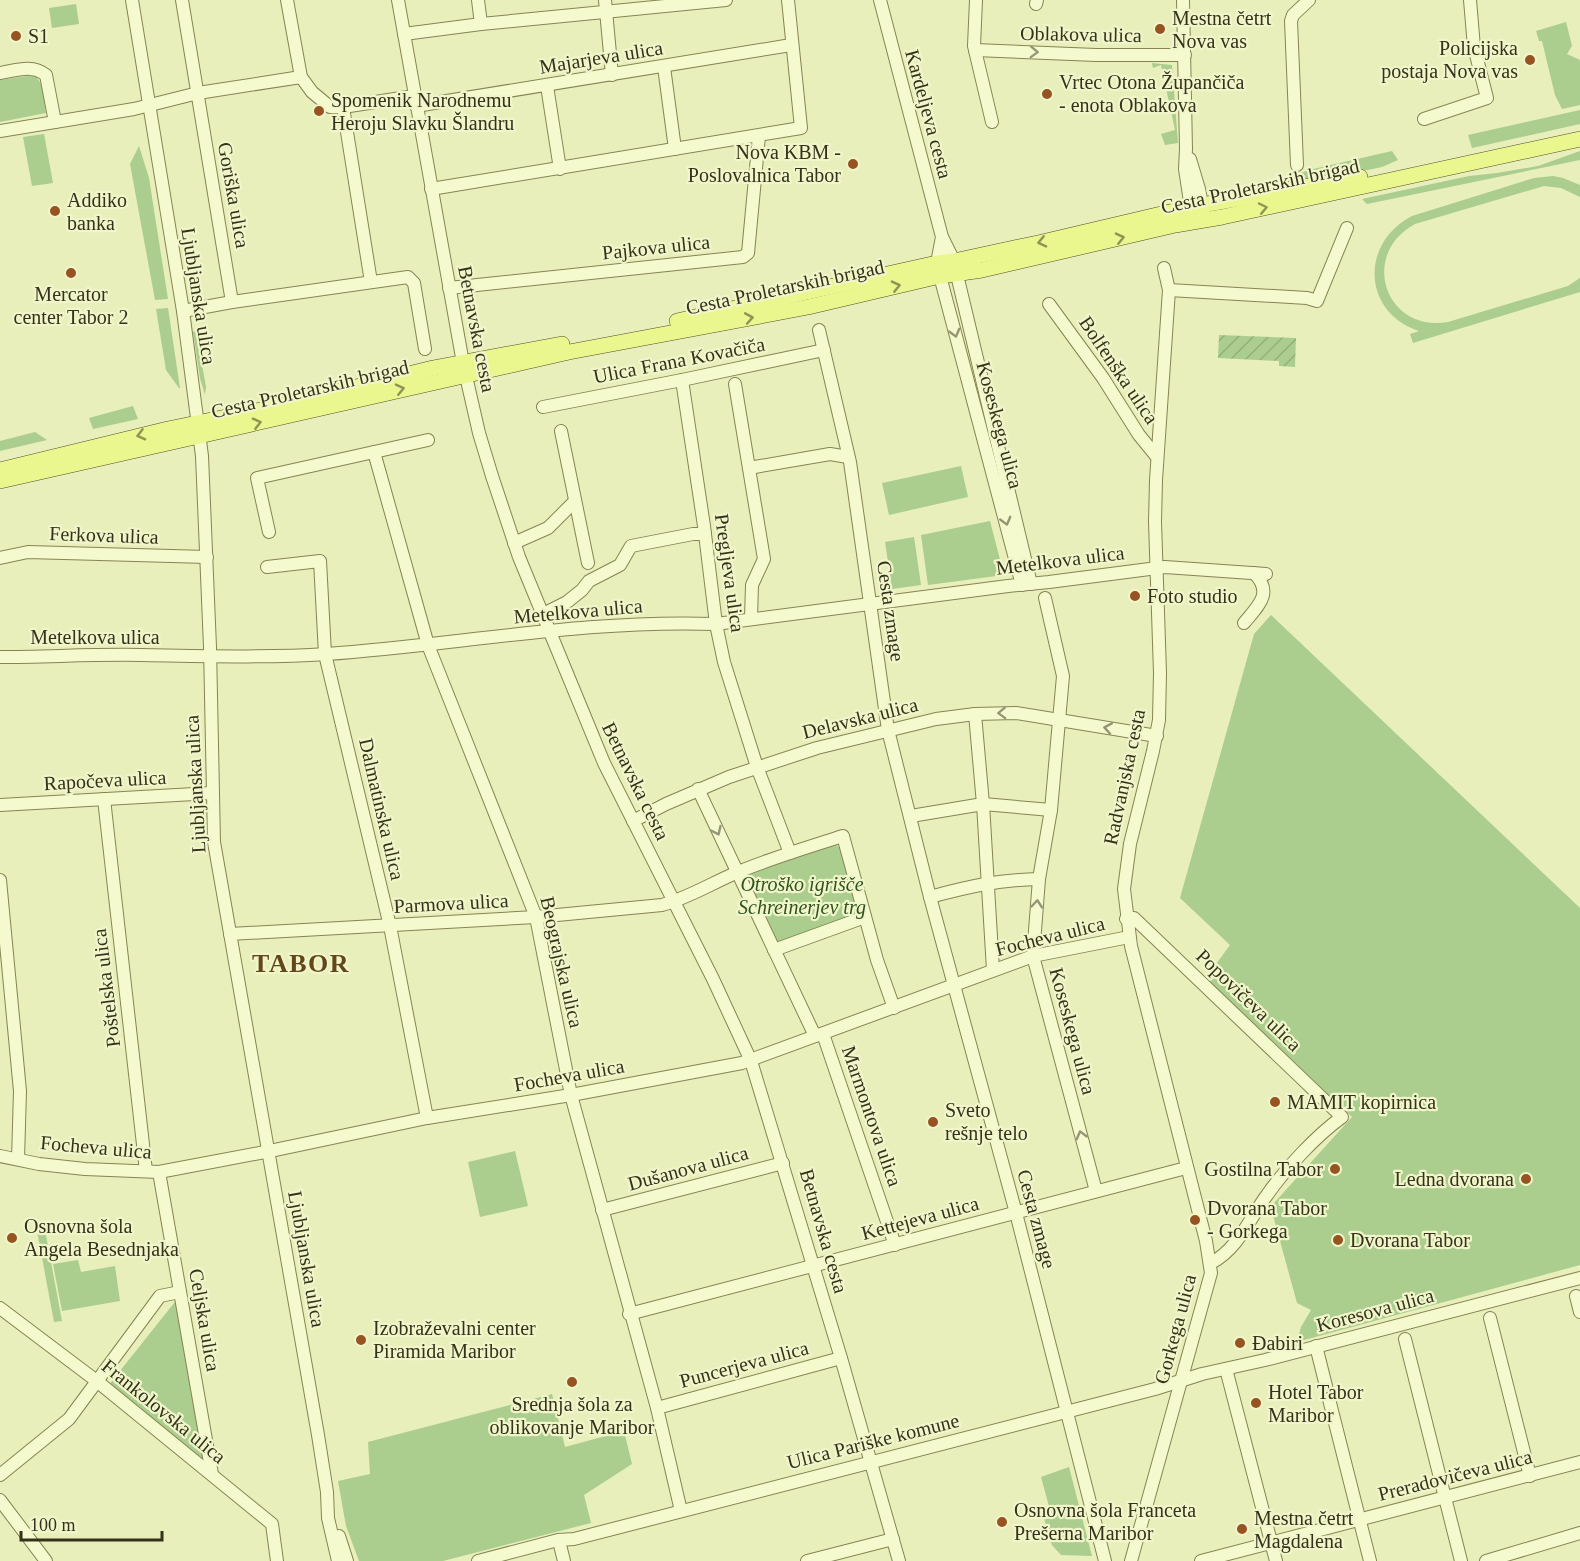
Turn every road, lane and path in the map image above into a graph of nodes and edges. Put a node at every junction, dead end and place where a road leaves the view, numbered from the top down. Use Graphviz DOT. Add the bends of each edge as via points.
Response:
graph roads {
  1 [pos="132,0"];
  2 [pos="183,0"];
  3 [pos="287,0"];
  4 [pos="398,0"];
  5 [pos="478,0"];
  6 [pos="726,0"];
  7 [pos="788,0"];
  8 [pos="880,0"];
  9 [pos="976,0"];
  10 [pos="1183,0"];
  11 [pos="1310,0"];
  12 [pos="1470,0"];
  13 [pos="606,5"];
  14 [pos="481,24"];
  15 [pos="404,34"];
  16 [pos="791,45"];
  17 [pos="975,50"];
  18 [pos="1185,55"];
  19 [pos="664,67"];
  20 [pos="0,73"];
  21 [pos="612,75"];
  22 [pos="301,77"];
  23 [pos="547,86"];
  24 [pos="198,93"];
  25 [pos="415,101"];
  26 [pos="150,105"];
  27 [pos="343,107"];
  28 [pos="1424,119"];
  29 [pos="55,122"];
  30 [pos="992,122"];
  31 [pos="1580,129"];
  32 [pos="0,131"];
  33 [pos="759,136"];
  34 [pos="1580,138"];
  35 [pos="675,149"];
  36 [pos="1297,165"];
  37 [pos="560,169"];
  38 [pos="431,189"];
  39 [pos="1198,213"];
  40 [pos="1347,228"];
  41 [pos="942,237"];
  42 [pos="956,268"];
  43 [pos="1164,268"];
  44 [pos="938,269"];
  45 [pos="371,282"];
  46 [pos="449,288"];
  47 [pos="1169,290"];
  48 [pos="232,302"];
  49 [pos="1049,304"];
  50 [pos="183,311"];
  51 [pos="819,330"];
  52 [pos="425,349"];
  53 [pos="824,350"];
  54 [pos="464,370"];
  55 [pos="682,380"];
  56 [pos="735,384"];
  57 [pos="543,407"];
  58 [pos="199,429"];
  59 [pos="561,430"];
  60 [pos="428,440"];
  61 [pos="374,452"];
  62 [pos="848,457"];
  63 [pos="1157,457"];
  64 [pos="36,461"];
  65 [pos="0,463"];
  66 [pos="749,468"];
  67 [pos="0,470"];
  68 [pos="0,481"];
  69 [pos="575,501"];
  70 [pos="268,532"];
  71 [pos="705,534"];
  72 [pos="514,543"];
  73 [pos="207,557"];
  74 [pos="0,558"];
  75 [pos="588,563"];
  76 [pos="267,567"];
  77 [pos="1157,569"];
  78 [pos="1026,584"];
  79 [pos="1046,598"];
  80 [pos="870,604"];
  81 [pos="543,614"];
  82 [pos="751,619"];
  83 [pos="1244,623"];
  84 [pos="716,624"];
  85 [pos="550,632"];
  86 [pos="428,645"];
  87 [pos="325,654"];
  88 [pos="0,657"];
  89 [pos="210,657"];
  90 [pos="975,714"];
  91 [pos="1060,720"];
  92 [pos="888,730"];
  93 [pos="1157,736"];
  94 [pos="757,767"];
  95 [pos="698,789"];
  96 [pos="212,793"];
  97 [pos="104,799"];
  98 [pos="983,804"];
  99 [pos="0,805"];
  100 [pos="1051,810"];
  101 [pos="911,816"];
  102 [pos="633,821"];
  103 [pos="790,853"];
  104 [pos="737,872"];
  105 [pos="1039,879"];
  106 [pos="0,880"];
  107 [pos="987,882"];
  108 [pos="930,897"];
  109 [pos="674,902"];
  110 [pos="536,917"];
  111 [pos="865,918"];
  112 [pos="1126,919"];
  113 [pos="390,926"];
  114 [pos="230,934"];
  115 [pos="1129,937"];
  116 [pos="774,950"];
  117 [pos="1033,956"];
  118 [pos="993,970"];
  119 [pos="955,985"];
  120 [pos="894,1008"];
  121 [pos="819,1035"];
  122 [pos="751,1061"];
  123 [pos="571,1095"];
  124 [pos="1341,1117"];
  125 [pos="427,1118"];
  126 [pos="270,1151"];
  127 [pos="0,1156"];
  128 [pos="18,1160"];
  129 [pos="783,1163"];
  130 [pos="1186,1167"];
  131 [pos="153,1172"];
  132 [pos="1096,1191"];
  133 [pos="602,1210"];
  134 [pos="1016,1212"];
  135 [pos="895,1245"];
  136 [pos="1211,1263"];
  137 [pos="814,1266"];
  138 [pos="1580,1278"];
  139 [pos="180,1292"];
  140 [pos="1576,1296"];
  141 [pos="0,1308"];
  142 [pos="1580,1312"];
  143 [pos="629,1314"];
  144 [pos="1490,1318"];
  145 [pos="1405,1339"];
  146 [pos="1316,1346"];
  147 [pos="841,1358"];
  148 [pos="1226,1369"];
  149 [pos="1180,1380"];
  150 [pos="98,1382"];
  151 [pos="1326,1386"];
  152 [pos="1329,1399"];
  153 [pos="657,1408"];
  154 [pos="1066,1412"];
  155 [pos="870,1462"];
  156 [pos="1580,1462"];
  157 [pos="212,1474"];
  158 [pos="0,1475"];
  159 [pos="1530,1476"];
  160 [pos="327,1492"];
  161 [pos="1444,1498"];
  162 [pos="0,1500"];
  163 [pos="681,1511"];
  164 [pos="1359,1519"];
  165 [pos="1580,1533"];
  166 [pos="574,1539"];
  167 [pos="893,1539"];
  168 [pos="1271,1543"];
  169 [pos="560,1545"];
  170 [pos="46,1561"];
  171 [pos="277,1561"];
  172 [pos="338,1561"];
  173 [pos="347,1561"];
  174 [pos="478,1561"];
  175 [pos="505,1561"];
  176 [pos="564,1561"];
  177 [pos="807,1561"];
  178 [pos="899,1561"];
  179 [pos="1105,1561"];
  180 [pos="1131,1561"];
  181 [pos="1201,1561"];
  182 [pos="1276,1561"];
  183 [pos="1370,1561"];
  184 [pos="1461,1561"];
  185 [pos="1486,1561"];
  1 -- 26 [label="street, Ljubljanska ulica"];
  2 -- 24 [label="street, Goriška ulica"];
  3 -- 22 [label="street"];
  4 -- 15 [label="street, Betnavska cesta"];
  5 -- 14 [label="street"];
  6 -- 13 [label="street"];
  7 -- 16 [label="street"];
  8 -- 41 [label="street, Kardeljeva cesta"];
  9 -- 17 [label="street"];
  10 -- 18 [label="street"];
  11 -- 36 [label="street" via="1291,21"];
  12 -- 28 [label="street" via="1474,47 1486,98"];
  13 -- 14 [label="street"];
  13 -- 21 [label="street"];
  14 -- 15 [label="street"];
  15 -- 25 [label="street, Betnavska cesta"];
  16 -- 19 [label="street, Majarjeva ulica"];
  16 -- 33 [label="street" via="801,128"];
  17 -- 18 [label="street, Oblakova ulica, one-way"];
  17 -- 30 [label="street"];
  18 -- 39 [label="street" via="1185,170"];
  19 -- 21 [label="street, Majarjeva ulica"];
  19 -- 35 [label="street"];
  20 -- 29 [label="street" via="31,68 46,75"];
  21 -- 23 [label="street, Majarjeva ulica"];
  22 -- 24 [label="street"];
  22 -- 27 [label="street" via="330,107"];
  23 -- 25 [label="street, Majarjeva ulica"];
  23 -- 37 [label="street"];
  24 -- 26 [label="street"];
  24 -- 48 [label="street, Goriška ulica"];
  25 -- 27 [label="street"];
  25 -- 38 [label="street, Betnavska cesta"];
  26 -- 29 [label="street"];
  26 -- 50 [label="street, Ljubljanska ulica"];
  27 -- 45 [label="street"];
  29 -- 32 [label="street"];
  31 -- 39 [label="main road, Cesta Proletarskih brigad"];
  33 -- 35 [label="street"];
  33 -- 46 [label="street, Pajkova ulica" via="748,253 743,257"];
  39 -- 34 [label="main road, Cesta Proletarskih brigad, one-way"];
  35 -- 37 [label="street"];
  37 -- 38 [label="street"];
  38 -- 46 [label="street, Betnavska cesta"];
  39 -- 42 [label="main road, Cesta Proletarskih brigad" via="1038,243"];
  40 -- 47 [label="street" via="1317,301"];
  41 -- 42 [label="street, Koseskega ulica"];
  41 -- 44 [label="street"];
  42 -- 44 [label="main road, Cesta Proletarskih brigad"];
  42 -- 78 [label="street, Koseskega ulica"];
  43 -- 47 [label="street, Radvanjska cesta"];
  44 -- 54 [label="main road, Cesta Proletarskih brigad" via="808,307"];
  44 -- 78 [label="street, Koseskega ulica, one-way"];
  45 -- 48 [label="street"];
  45 -- 52 [label="street" via="408,277 414,283"];
  46 -- 54 [label="street, Betnavska cesta"];
  47 -- 63 [label="street, Radvanjska cesta"];
  48 -- 50 [label="street"];
  49 -- 63 [label="street, Bolfenška ulica"];
  50 -- 58 [label="street, Ljubljanska ulica"];
  51 -- 53 [label="street, Cesta zmage"];
  53 -- 55 [label="street, Ulica Frana Kovačiča"];
  53 -- 62 [label="street, Cesta zmage"];
  54 -- 58 [label="main road, Cesta Proletarskih brigad" via="436,381"];
  54 -- 72 [label="street, Betnavska cesta" via="479,433"];
  55 -- 57 [label="street, Ulica Frana Kovačiča"];
  55 -- 71 [label="street, Pregljeva ulica"];
  56 -- 66 [label="street"];
  58 -- 64 [label="main road, Cesta Proletarskih brigad, one-way"];
  58 -- 68 [label="main road, Cesta Proletarskih brigad"];
  58 -- 73 [label="street, Ljubljanska ulica"];
  59 -- 69 [label="street"];
  60 -- 61 [label="street"];
  61 -- 70 [label="street" via="257,478"];
  61 -- 86 [label="street, Beograjska ulica"];
  62 -- 66 [label="street" via="830,454"];
  62 -- 80 [label="street, Cesta zmage"];
  63 -- 77 [label="street, Radvanjska cesta"];
  64 -- 65 [label="street" via="21,458"];
  64 -- 67 [label="main road, Cesta Proletarskih brigad"];
  66 -- 82 [label="street" via="764,559 752,585"];
  69 -- 72 [label="street" via="548,528"];
  69 -- 75 [label="street"];
  71 -- 81 [label="street" via="631,546 620,565 589,581 567,602"];
  71 -- 84 [label="street, Pregljeva ulica"];
  72 -- 81 [label="street, Betnavska cesta"];
  73 -- 74 [label="street, Ferkova ulica" via="28,552"];
  73 -- 89 [label="street, Ljubljanska ulica"];
  76 -- 87 [label="street, Dalmatinska ulica" via="320,561"];
  77 -- 78 [label="street, Metelkova ulica"];
  77 -- 83 [label="street, Metelkova ulica" via="1260,573 1264,592 1261,602"];
  77 -- 93 [label="street, Radvanjska cesta"];
  78 -- 80 [label="street, Metelkova ulica"];
  79 -- 91 [label="street, Koseskega ulica" via="1064,676"];
  80 -- 82 [label="street, Metelkova ulica"];
  80 -- 92 [label="street, Cesta zmage"];
  81 -- 85 [label="street, Betnavska cesta"];
  82 -- 84 [label="street, Metelkova ulica"];
  84 -- 85 [label="street, Metelkova ulica"];
  84 -- 94 [label="street, Pregljeva ulica"];
  85 -- 86 [label="street, Metelkova ulica"];
  85 -- 102 [label="street, Betnavska cesta" via="594,742"];
  86 -- 87 [label="street, Metelkova ulica"];
  86 -- 110 [label="street, Beograjska ulica"];
  87 -- 89 [label="street, Metelkova ulica"];
  87 -- 113 [label="street, Dalmatinska ulica"];
  88 -- 89 [label="street, Metelkova ulica"];
  89 -- 96 [label="street, Ljubljanska ulica"];
  91 -- 90 [label="street, Delavska ulica, one-way" via="1016,713"];
  90 -- 92 [label="street, Delavska ulica"];
  90 -- 98 [label="street"];
  93 -- 91 [label="street, Delavska ulica, one-way"];
  91 -- 100 [label="street, Koseskega ulica"];
  92 -- 94 [label="street, Delavska ulica"];
  92 -- 101 [label="street, Cesta zmage"];
  93 -- 112 [label="street, Radvanjska cesta" via="1126,863"];
  94 -- 95 [label="street, Delavska ulica"];
  94 -- 103 [label="street"];
  95 -- 102 [label="street, Delavska ulica"];
  95 -- 104 [label="street, Marmontova ulica, one-way"];
  96 -- 97 [label="street, Rapočeva ulica"];
  96 -- 114 [label="street, Ljubljanska ulica" via="214,842"];
  97 -- 99 [label="street, Rapočeva ulica"];
  97 -- 131 [label="street, Poštelska ulica"];
  98 -- 100 [label="street"];
  98 -- 101 [label="street"];
  98 -- 107 [label="street"];
  100 -- 105 [label="street, Koseskega ulica"];
  101 -- 108 [label="street, Cesta zmage"];
  102 -- 109 [label="street, Betnavska cesta"];
  103 -- 104 [label="street, Parmova ulica"];
  103 -- 111 [label="street, Parmova ulica" via="843,836"];
  104 -- 109 [label="street, Parmova ulica"];
  104 -- 116 [label="street, Marmontova ulica"];
  105 -- 107 [label="street"];
  117 -- 105 [label="street, Koseskega ulica, one-way"];
  106 -- 128 [label="street" via="20,1091"];
  107 -- 108 [label="street"];
  107 -- 118 [label="street"];
  108 -- 119 [label="street, Cesta zmage"];
  109 -- 110 [label="street, Parmova ulica"];
  109 -- 122 [label="street, Betnavska cesta"];
  110 -- 113 [label="street, Parmova ulica"];
  110 -- 123 [label="street, Beograjska ulica"];
  111 -- 116 [label="street"];
  111 -- 120 [label="street"];
  112 -- 115 [label="street, Radvanjska cesta"];
  112 -- 124 [label="street, Popovičeva ulica" via="1134,918"];
  113 -- 114 [label="street, Parmova ulica"];
  113 -- 125 [label="street, Dalmatinska ulica"];
  114 -- 126 [label="street, Ljubljanska ulica"];
  115 -- 117 [label="street, Focheva ulica"];
  115 -- 130 [label="street, Radvanjska cesta"];
  116 -- 121 [label="street, Marmontova ulica"];
  117 -- 118 [label="street, Focheva ulica"];
  132 -- 117 [label="street, Koseskega ulica, one-way"];
  118 -- 119 [label="street, Focheva ulica"];
  119 -- 120 [label="street, Focheva ulica"];
  119 -- 134 [label="street, Cesta zmage"];
  120 -- 121 [label="street, Focheva ulica"];
  121 -- 122 [label="street, Focheva ulica"];
  121 -- 135 [label="street, Marmontova ulica"];
  122 -- 123 [label="street, Focheva ulica"];
  122 -- 129 [label="street, Betnavska cesta"];
  123 -- 125 [label="street, Focheva ulica"];
  123 -- 133 [label="street, Beograjska ulica"];
  124 -- 136 [label="street, Gorkega ulica" via="1322,1131 1268,1192 1231,1249"];
  125 -- 126 [label="street, Focheva ulica"];
  126 -- 131 [label="street, Focheva ulica"];
  126 -- 160 [label="street, Ljubljanska ulica"];
  127 -- 128 [label="street, Focheva ulica"];
  128 -- 131 [label="street, Focheva ulica" via="85,1170"];
  129 -- 133 [label="street, Dušanova ulica"];
  129 -- 137 [label="street, Betnavska cesta"];
  130 -- 132 [label="street, Kettejeva ulica"];
  130 -- 136 [label="street, Radvanjska cesta"];
  131 -- 139 [label="street, Celjska ulica"];
  132 -- 134 [label="street, Kettejeva ulica"];
  133 -- 143 [label="street, Beograjska ulica"];
  134 -- 135 [label="street, Kettejeva ulica"];
  134 -- 154 [label="street, Cesta zmage"];
  135 -- 137 [label="street, Kettejeva ulica"];
  136 -- 149 [label="street, Gorkega ulica"];
  137 -- 143 [label="street, Kettejeva ulica"];
  137 -- 147 [label="street, Betnavska cesta"];
  138 -- 146 [label="street, Koresova ulica"];
  139 -- 150 [label="street" via="160,1296"];
  139 -- 157 [label="street, Celjska ulica"];
  140 -- 142 [label="street"];
  141 -- 150 [label="street, Frankolovska ulica"];
  143 -- 153 [label="street, Beograjska ulica"];
  144 -- 159 [label="street"];
  145 -- 161 [label="street"];
  146 -- 148 [label="street, Koresova ulica"];
  146 -- 151 [label="street"];
  147 -- 153 [label="street, Puncerjeva ulica"];
  147 -- 155 [label="street, Betnavska cesta"];
  148 -- 149 [label="street, Koresova ulica"];
  148 -- 168 [label="street"];
  149 -- 154 [label="street, Ulica Pariške komune"];
  149 -- 180 [label="street, Gorkega ulica"];
  150 -- 157 [label="street, Frankolovska ulica"];
  150 -- 158 [label="street" via="69,1419"];
  152 -- 164 [label="street"];
  153 -- 163 [label="street, Beograjska ulica"];
  154 -- 155 [label="street, Ulica Pariške komune"];
  154 -- 179 [label="street, Cesta zmage"];
  155 -- 163 [label="street, Ulica Pariške komune"];
  155 -- 167 [label="street, Betnavska cesta"];
  156 -- 159 [label="street, Preradovičeva ulica"];
  157 -- 171 [label="street, Frankolovska ulica" via="272,1524"];
  159 -- 161 [label="street, Preradovičeva ulica"];
  160 -- 172 [label="street, Ljubljanska ulica" via="328,1518"];
  160 -- 173 [label="street"];
  161 -- 164 [label="street, Preradovičeva ulica"];
  161 -- 184 [label="street"];
  162 -- 170 [label="street"];
  163 -- 166 [label="street, Ulica Pariške komune"];
  164 -- 168 [label="street, Preradovičeva ulica"];
  164 -- 183 [label="street"];
  165 -- 185 [label="street"];
  166 -- 169 [label="street, Ulica Pariške komune"];
  166 -- 174 [label="street, Ulica Pariške komune"];
  167 -- 177 [label="street"];
  167 -- 178 [label="street, Betnavska cesta"];
  168 -- 181 [label="street, Preradovičeva ulica"];
  168 -- 182 [label="street"];
  169 -- 175 [label="street, Ulica Pariške komune"];
  169 -- 176 [label="street"];
}
